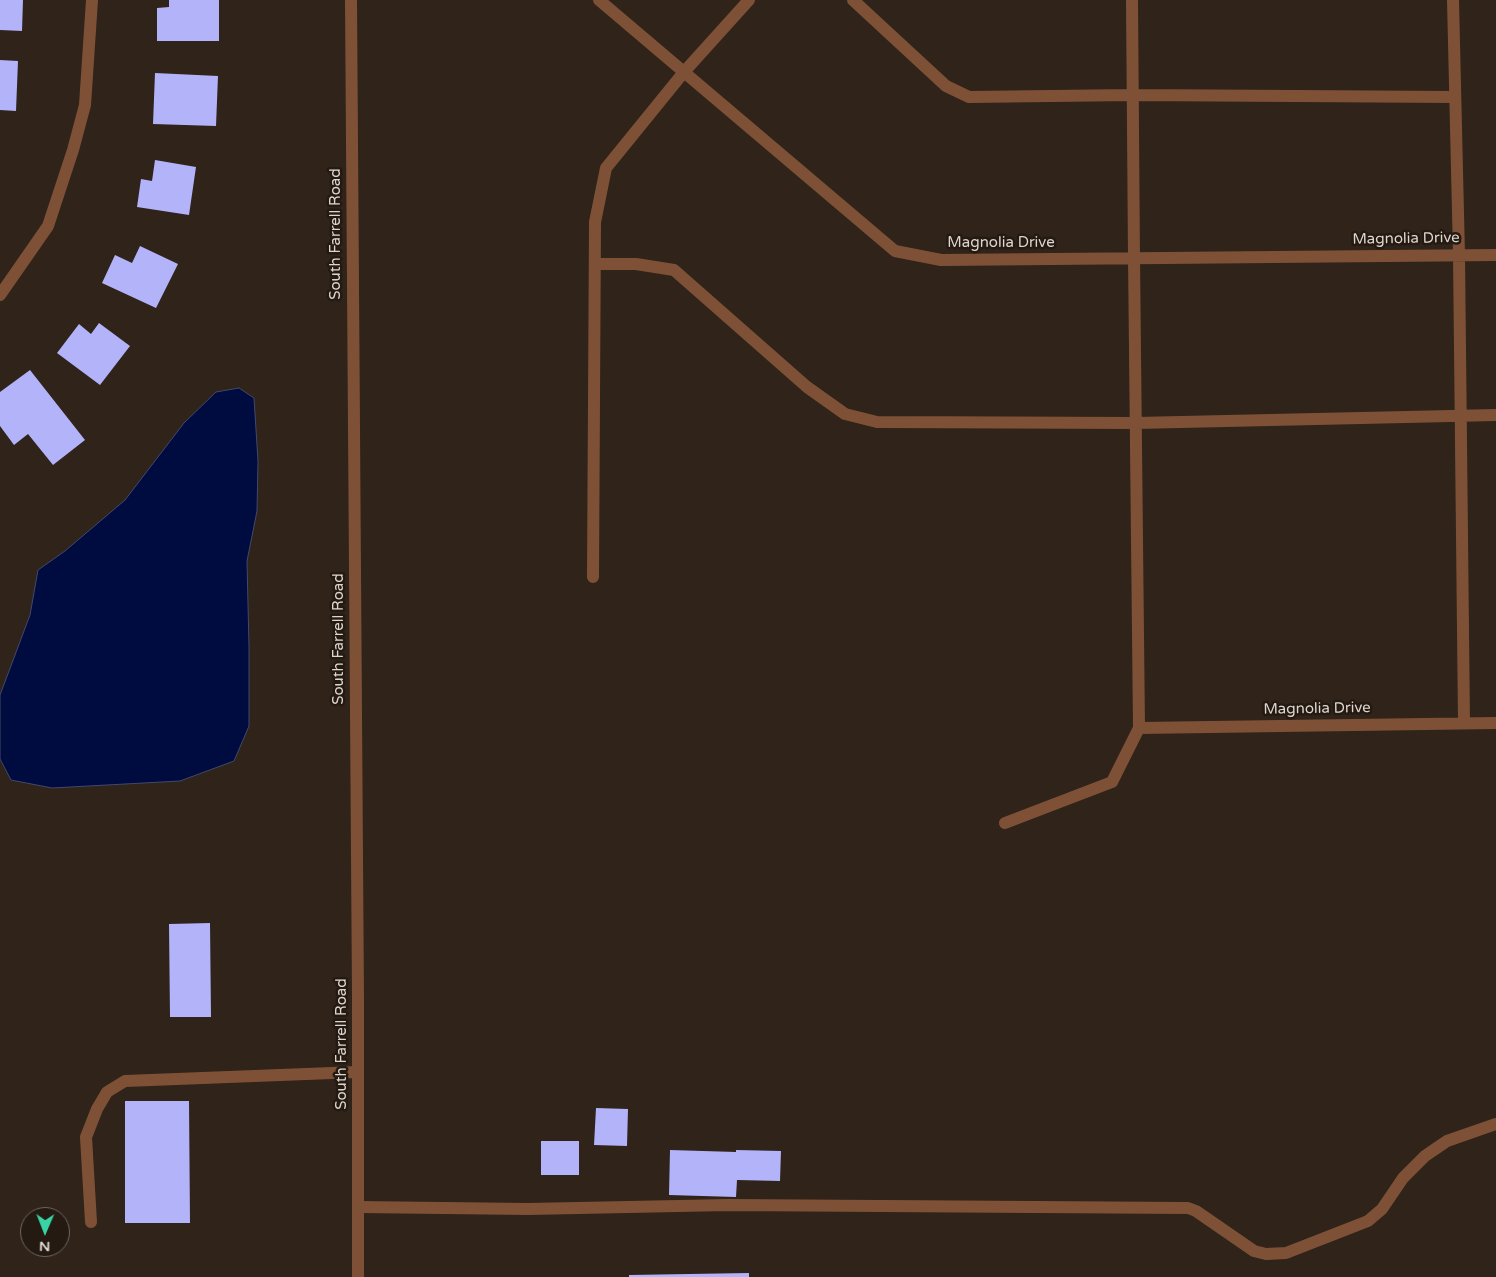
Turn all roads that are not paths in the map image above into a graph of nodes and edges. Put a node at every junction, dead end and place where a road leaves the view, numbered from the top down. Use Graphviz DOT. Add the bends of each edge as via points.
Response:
graph roads {
  1 [pos="92,0"];
  2 [pos="351,0"];
  3 [pos="599,0"];
  4 [pos="749,0"];
  5 [pos="854,0"];
  6 [pos="1132,0"];
  7 [pos="1453,0"];
  8 [pos="684,72"];
  9 [pos="1133,96"];
  10 [pos="1455,97"];
  11 [pos="1459,255"];
  12 [pos="1496,255"];
  13 [pos="1134,258"];
  14 [pos="595,264"];
  15 [pos="0,295"];
  16 [pos="1496,415"];
  17 [pos="1461,416"];
  18 [pos="1136,423"];
  19 [pos="593,577"];
  20 [pos="1496,722"];
  21 [pos="1464,723"];
  22 [pos="1139,728"];
  23 [pos="1005,823"];
  24 [pos="358,1072"];
  25 [pos="1496,1124"];
  26 [pos="358,1207"];
  27 [pos="91,1222"];
  28 [pos="358,1277"];
  1 -- 15 [label="street" via="85,105 73,150 48,226"];
  2 -- 24 [label="street, South Farrell Road"];
  3 -- 8 [label="street, Magnolia Drive"];
  4 -- 8 [label="street"];
  5 -- 9 [label="street" via="946,86 969,97"];
  6 -- 9 [label="street"];
  7 -- 10 [label="street"];
  8 -- 13 [label="street, Magnolia Drive" via="896,251 941,260"];
  8 -- 14 [label="street" via="606,168 595,222"];
  9 -- 10 [label="street"];
  9 -- 13 [label="street"];
  10 -- 11 [label="street"];
  11 -- 12 [label="street, Magnolia Drive"];
  11 -- 13 [label="street, Magnolia Drive"];
  11 -- 17 [label="street"];
  13 -- 18 [label="street"];
  14 -- 18 [label="street" via="636,264 674,270 807,387 845,414 877,422"];
  14 -- 19 [label="street"];
  16 -- 17 [label="street"];
  17 -- 18 [label="street"];
  17 -- 21 [label="street"];
  18 -- 22 [label="street"];
  20 -- 21 [label="street, Magnolia Drive"];
  21 -- 22 [label="street, Magnolia Drive"];
  22 -- 23 [label="street" via="1112,782"];
  24 -- 26 [label="street, South Farrell Road"];
  24 -- 27 [label="street" via="125,1081 107,1092 86,1137"];
  25 -- 26 [label="street" via="1447,1141 1425,1156 1403,1178 1382,1209 1368,1220 1286,1252 1266,1254 1254,1251 1188,1208"];
  26 -- 28 [label="street, South Farrell Road"];
}
